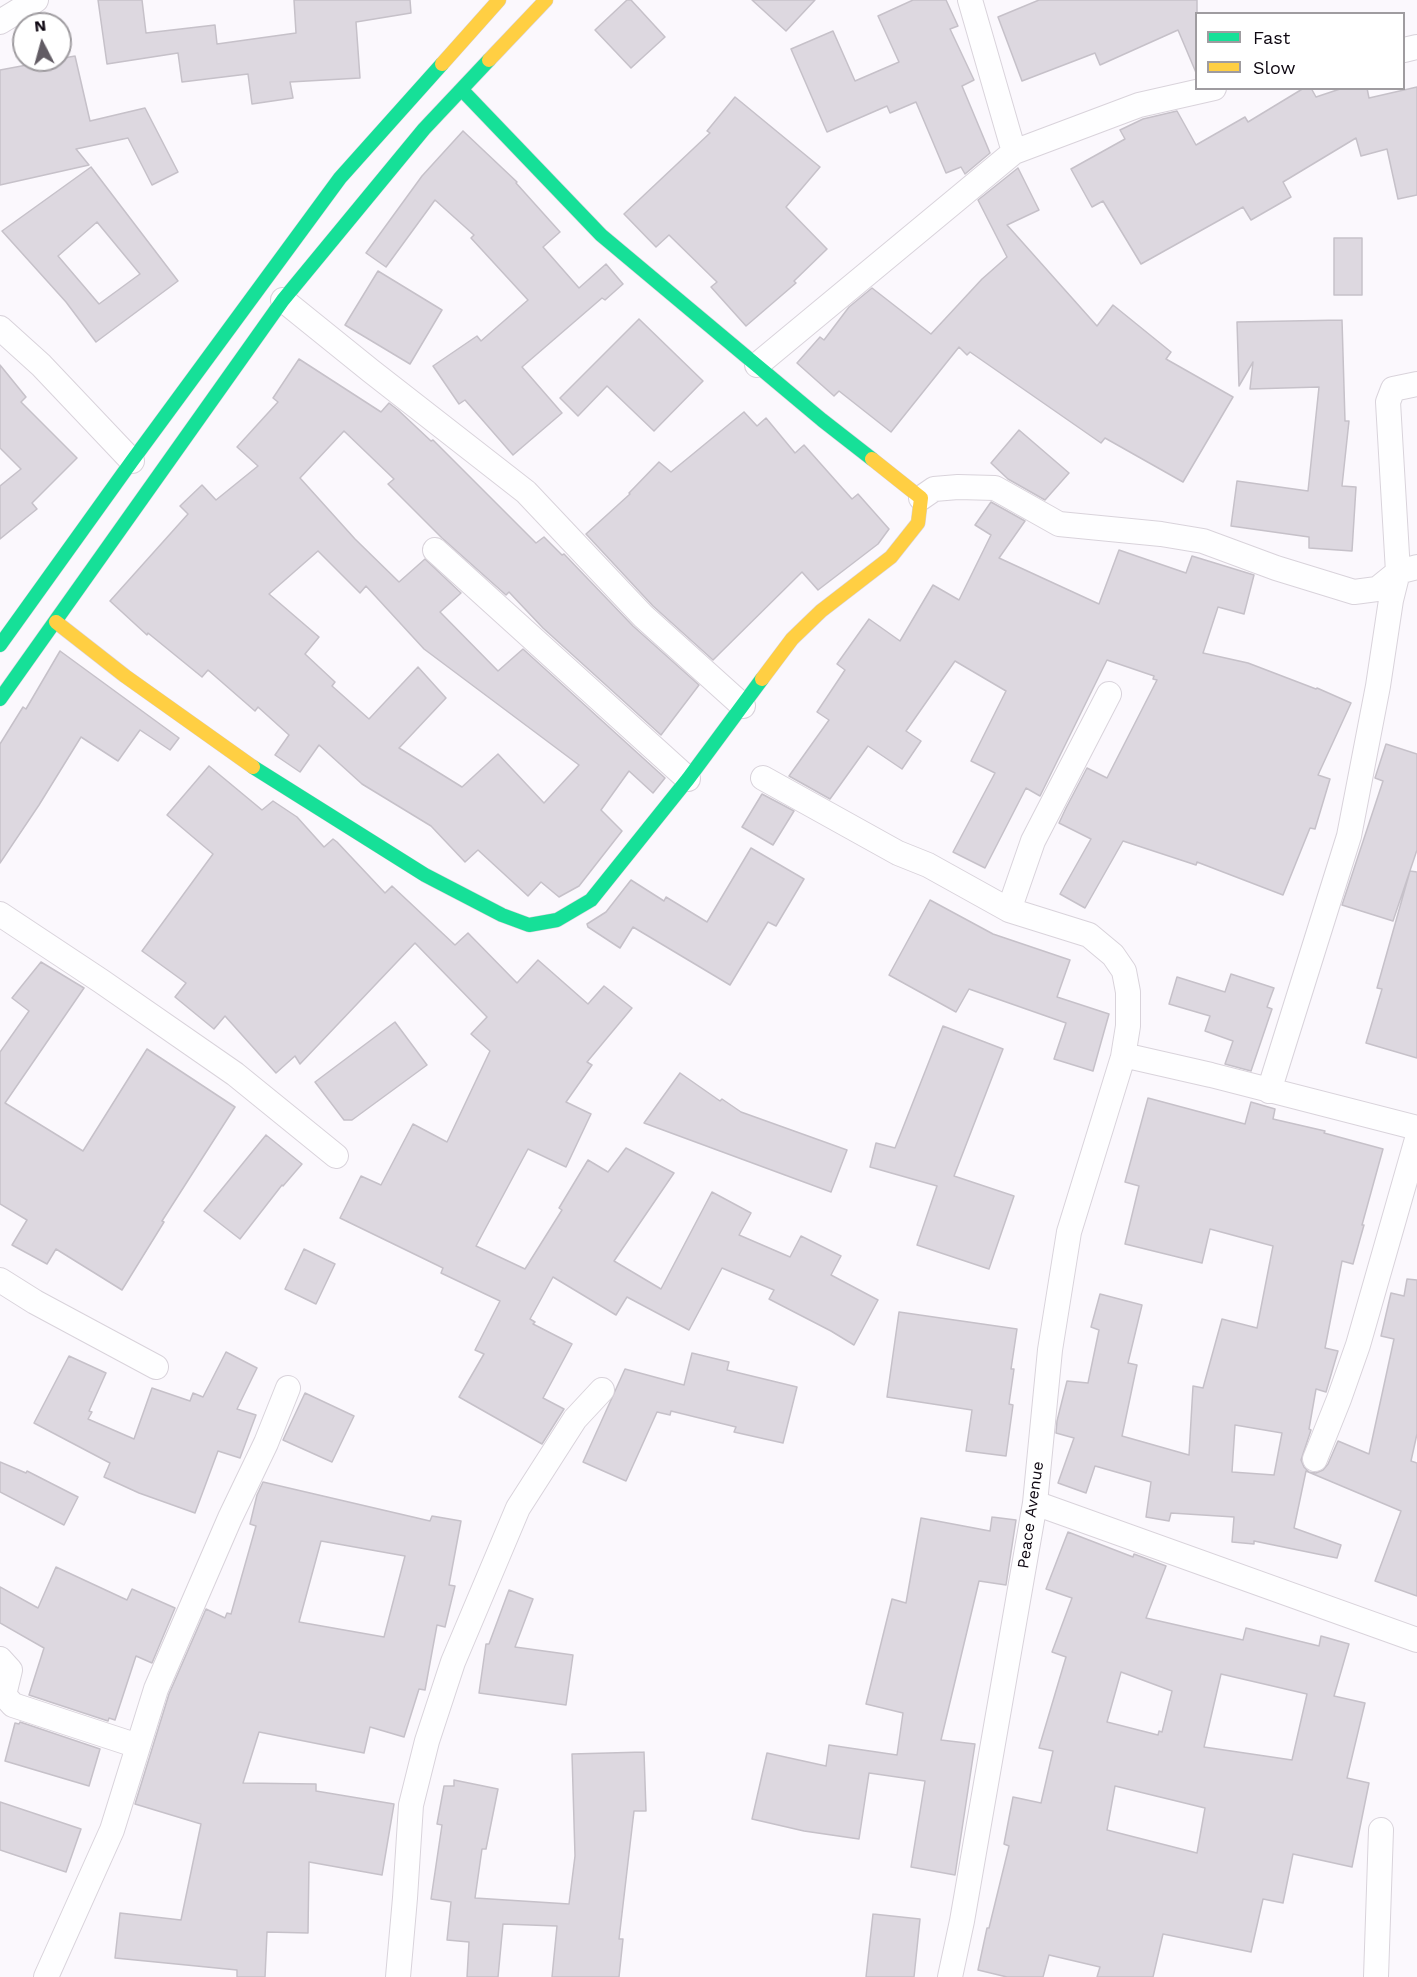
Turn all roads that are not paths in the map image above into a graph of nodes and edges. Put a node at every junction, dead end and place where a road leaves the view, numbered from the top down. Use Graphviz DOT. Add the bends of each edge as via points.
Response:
graph roads {
  1 [pos="36,0"];
  2 [pos="500,0"];
  3 [pos="546,0"];
  4 [pos="970,0"];
  5 [pos="0,22"];
  6 [pos="462,90"];
  7 [pos="1205,90"];
  8 [pos="1014,152"];
  9 [pos="283,300"];
  10 [pos="0,328"];
  11 [pos="757,365"];
  12 [pos="1417,384"];
  13 [pos="132,460"];
  14 [pos="921,498"];
  15 [pos="435,550"];
  16 [pos="1408,570"];
  17 [pos="56,622"];
  18 [pos="0,645"];
  19 [pos="1109,694"];
  20 [pos="0,699"];
  21 [pos="743,706"];
  22 [pos="763,778"];
  23 [pos="687,779"];
  24 [pos="1009,910"];
  25 [pos="0,914"];
  26 [pos="1123,1058"];
  27 [pos="1269,1090"];
  28 [pos="1417,1128"];
  29 [pos="1417,1139"];
  30 [pos="336,1156"];
  31 [pos="0,1280"];
  32 [pos="156,1367"];
  33 [pos="288,1388"];
  34 [pos="602,1390"];
  35 [pos="1315,1459"];
  36 [pos="1035,1503"];
  37 [pos="1417,1640"];
  38 [pos="0,1659"];
  39 [pos="138,1746"];
  40 [pos="1381,1830"];
  41 [pos="46,1977"];
  42 [pos="398,1977"];
  43 [pos="950,1977"];
  44 [pos="1376,1977"];
  1 -- 5 [label="street"];
  2 -- 13 [label="street" via="340,178"];
  3 -- 6 [label="street"];
  4 -- 8 [label="street"];
  6 -- 9 [label="street" via="424,129"];
  6 -- 11 [label="street" via="601,235"];
  7 -- 8 [label="street" via="1139,105"];
  8 -- 11 [label="street"];
  9 -- 17 [label="street"];
  9 -- 21 [label="street" via="526,492 643,616"];
  10 -- 13 [label="street"];
  11 -- 14 [label="street"];
  12 -- 16 [label="street" via="1393,389 1388,402"];
  13 -- 18 [label="street"];
  14 -- 16 [label="street" via="934,489 994,488 1059,524 1203,541 1354,592 1377,589"];
  14 -- 21 [label="street" via="918,523 891,557 799,632"];
  15 -- 23 [label="street"];
  16 -- 27 [label="street" via="1390,600 1349,836"];
  17 -- 20 [label="street"];
  17 -- 23 [label="street" via="241,759 425,874 529,925 557,920 591,900"];
  19 -- 24 [label="street" via="1033,841"];
  21 -- 23 [label="street"];
  22 -- 24 [label="street, Peace Avenue"];
  24 -- 26 [label="street, Peace Avenue" via="1089,934 1113,955 1124,971 1128,992"];
  25 -- 30 [label="street" via="235,1074"];
  26 -- 27 [label="street"];
  26 -- 36 [label="street, Peace Avenue" via="1069,1232 1050,1350"];
  27 -- 28 [label="street"];
  29 -- 35 [label="street" via="1358,1344"];
  31 -- 32 [label="street"];
  33 -- 39 [label="street" via="156,1689"];
  34 -- 42 [label="street" via="575,1419 518,1508 453,1662 411,1805"];
  36 -- 37 [label="street"];
  36 -- 43 [label="street, Peace Avenue"];
  38 -- 39 [label="street" via="10,1670 4,1695 13,1705"];
  39 -- 41 [label="street" via="112,1830"];
  40 -- 44 [label="street"];
}
